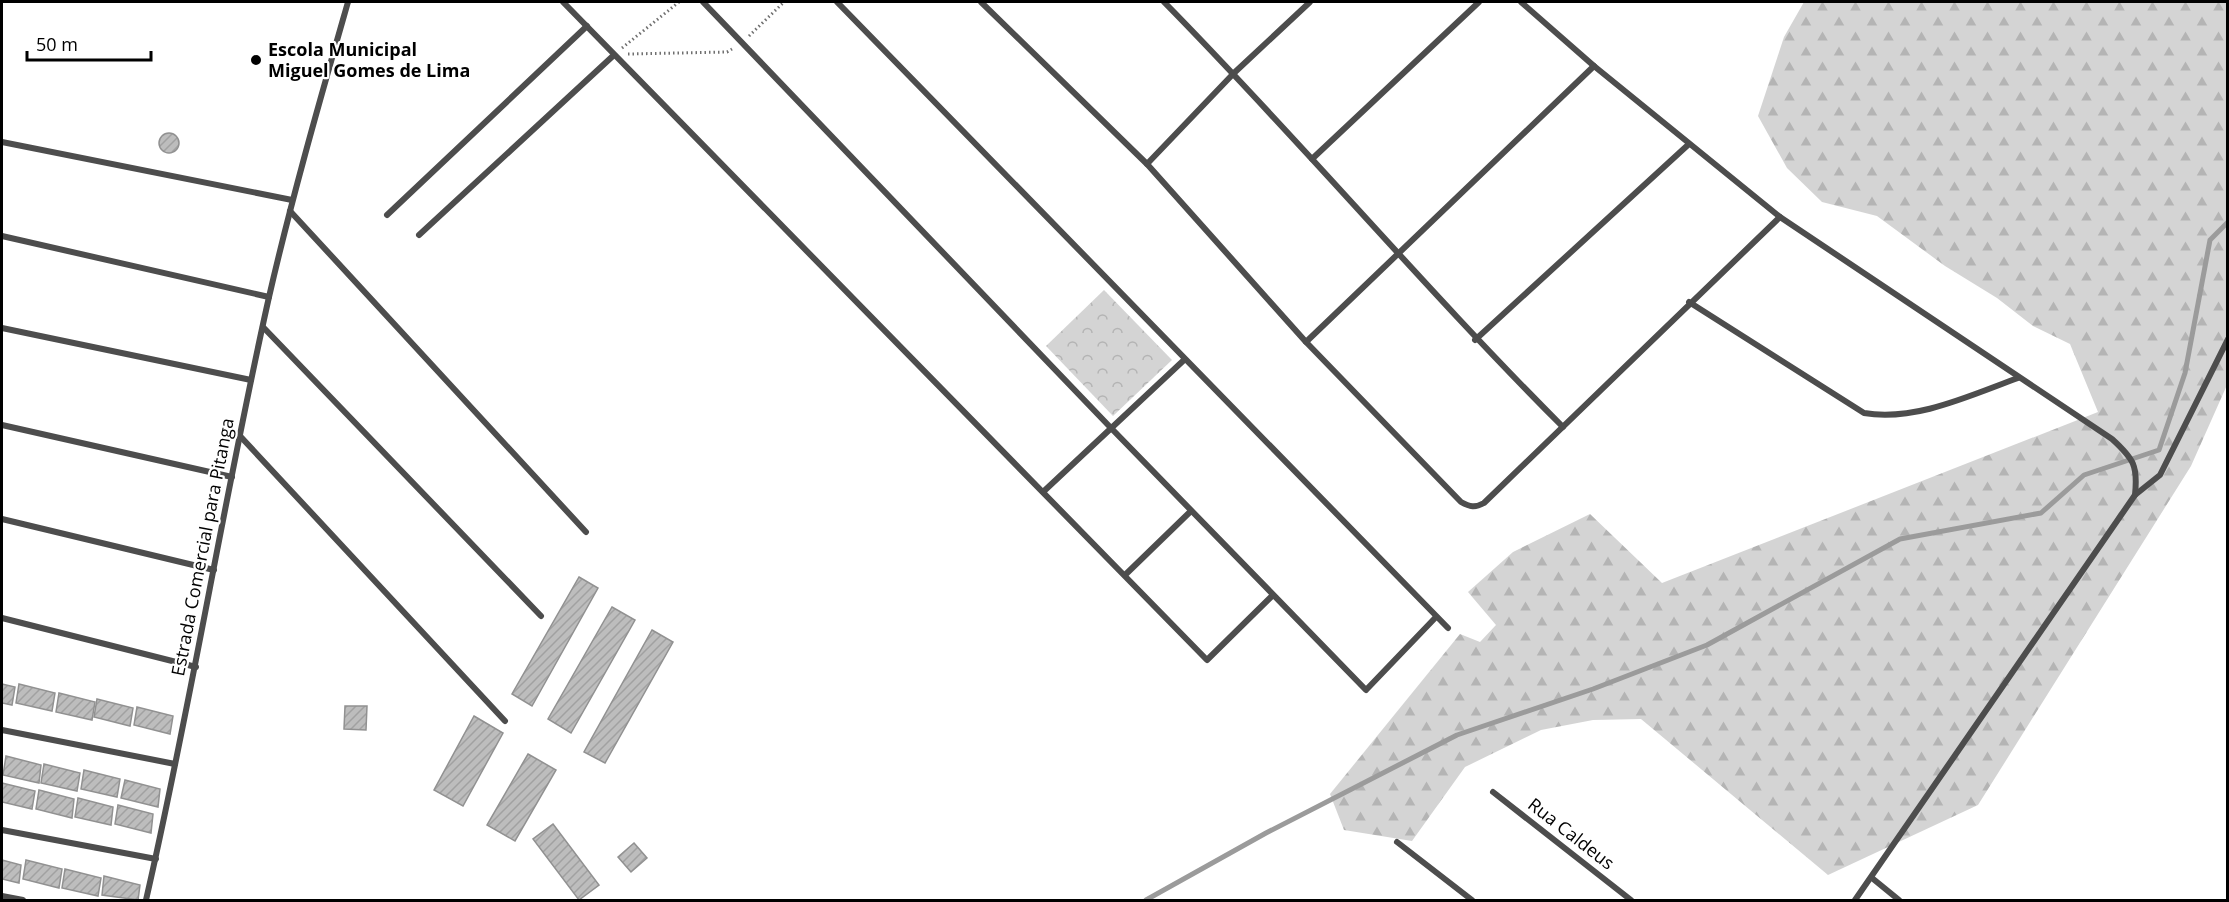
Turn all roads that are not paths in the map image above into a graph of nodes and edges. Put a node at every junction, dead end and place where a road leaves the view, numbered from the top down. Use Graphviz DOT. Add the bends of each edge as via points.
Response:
graph roads {
  1 [pos="348,2"];
  2 [pos="563,2"];
  3 [pos="703,2"];
  4 [pos="837,2"];
  5 [pos="981,2"];
  6 [pos="1164,2"];
  7 [pos="1310,2"];
  8 [pos="1479,2"];
  9 [pos="1521,2"];
  10 [pos="587,26"];
  11 [pos="614,55"];
  12 [pos="1594,66"];
  13 [pos="1234,73"];
  14 [pos="2,142"];
  15 [pos="1689,144"];
  16 [pos="1312,159"];
  17 [pos="1147,164"];
  18 [pos="292,200"];
  19 [pos="290,211"];
  20 [pos="387,214"];
  21 [pos="1780,217"];
  22 [pos="418,235"];
  23 [pos="2,236"];
  24 [pos="1400,254"];
  25 [pos="269,297"];
  26 [pos="1689,303"];
  27 [pos="263,327"];
  28 [pos="2,328"];
  29 [pos="2228,339"];
  30 [pos="1475,340"];
  31 [pos="1305,342"];
  32 [pos="1184,360"];
  33 [pos="2018,378"];
  34 [pos="251,380"];
  35 [pos="2,425"];
  36 [pos="1563,427"];
  37 [pos="1111,428"];
  38 [pos="240,436"];
  39 [pos="232,477"];
  40 [pos="1043,492"];
  41 [pos="2135,495"];
  42 [pos="1191,511"];
  43 [pos="2,519"];
  44 [pos="586,532"];
  45 [pos="214,570"];
  46 [pos="1125,575"];
  47 [pos="1273,594"];
  48 [pos="541,616"];
  49 [pos="1436,617"];
  50 [pos="2,618"];
  51 [pos="1448,628"];
  52 [pos="196,667"];
  53 [pos="506,721"];
  54 [pos="2,730"];
  55 [pos="175,764"];
  56 [pos="1493,792"];
  57 [pos="2,830"];
  58 [pos="1397,842"];
  59 [pos="156,860"];
  60 [pos="1872,878"];
  61 [pos="2,896"];
  62 [pos="23,900"];
  63 [pos="146,900"];
  64 [pos="1472,900"];
  65 [pos="1631,900"];
  66 [pos="1855,900"];
  67 [pos="1899,900"];
  1 -- 18 [label="street, Estrada Comercial para Pitanga"];
  2 -- 10 [label="street"];
  3 -- 37 [label="street"];
  4 -- 32 [label="street"];
  5 -- 17 [label="street"];
  6 -- 13 [label="street"];
  7 -- 13 [label="street"];
  8 -- 16 [label="street"];
  9 -- 12 [label="street"];
  10 -- 11 [label="street"];
  10 -- 20 [label="street"];
  11 -- 22 [label="street"];
  11 -- 40 [label="street"];
  12 -- 15 [label="street"];
  12 -- 24 [label="street"];
  13 -- 16 [label="street"];
  13 -- 17 [label="street"];
  14 -- 18 [label="street"];
  15 -- 21 [label="street"];
  15 -- 30 [label="street"];
  16 -- 24 [label="street"];
  17 -- 31 [label="street"];
  18 -- 19 [label="street, Estrada Comercial para Pitanga"];
  19 -- 25 [label="street, Estrada Comercial para Pitanga"];
  19 -- 44 [label="street"];
  21 -- 26 [label="street"];
  21 -- 33 [label="street"];
  23 -- 25 [label="street"];
  24 -- 30 [label="street"];
  24 -- 31 [label="street"];
  25 -- 27 [label="street, Estrada Comercial para Pitanga"];
  26 -- 33 [label="street" via="1864,413 1886,417 1903,414"];
  26 -- 36 [label="street"];
  27 -- 34 [label="street, Estrada Comercial para Pitanga"];
  27 -- 48 [label="street"];
  28 -- 34 [label="street"];
  29 -- 41 [label="street" via="2160,475"];
  30 -- 36 [label="street"];
  31 -- 36 [label="street" via="1468,507 1484,503"];
  32 -- 37 [label="street"];
  32 -- 49 [label="street"];
  33 -- 41 [label="street" via="2130,455 2136,470"];
  34 -- 38 [label="street, Estrada Comercial para Pitanga"];
  35 -- 39 [label="street"];
  37 -- 40 [label="street"];
  37 -- 42 [label="street"];
  38 -- 39 [label="street, Estrada Comercial para Pitanga"];
  38 -- 53 [label="street"];
  39 -- 45 [label="street, Estrada Comercial para Pitanga"];
  40 -- 46 [label="street"];
  41 -- 60 [label="street"];
  42 -- 46 [label="street"];
  42 -- 47 [label="street"];
  43 -- 45 [label="street"];
  45 -- 52 [label="street, Estrada Comercial para Pitanga"];
  46 -- 47 [label="street" via="1207,660"];
  47 -- 49 [label="street" via="1366,690"];
  49 -- 51 [label="street"];
  50 -- 52 [label="street"];
  52 -- 55 [label="street, Estrada Comercial para Pitanga"];
  54 -- 55 [label="street"];
  55 -- 59 [label="street, Estrada Comercial para Pitanga"];
  56 -- 65 [label="street, Rua Caldeus"];
  57 -- 59 [label="street"];
  58 -- 64 [label="street"];
  59 -- 63 [label="street, Estrada Comercial para Pitanga"];
  60 -- 66 [label="street"];
  60 -- 67 [label="street"];
  61 -- 62 [label="street"];
}
